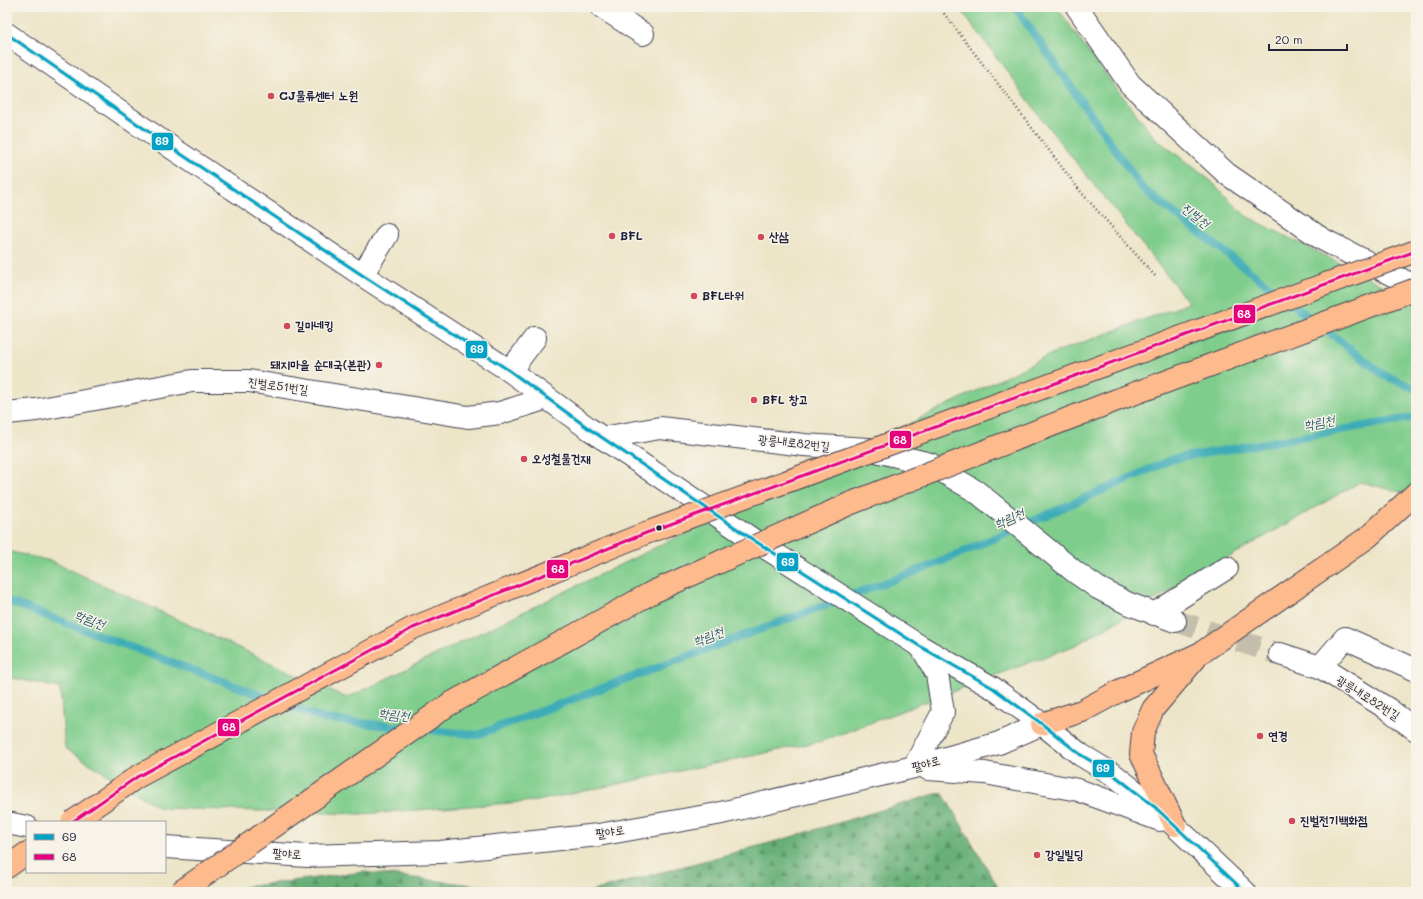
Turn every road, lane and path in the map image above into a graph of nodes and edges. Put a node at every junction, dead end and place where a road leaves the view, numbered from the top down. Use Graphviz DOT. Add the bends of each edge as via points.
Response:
graph roads {
  1 [pos="602,7"];
  2 [pos="939,7"];
  3 [pos="1077,7"];
  4 [pos="7,34"];
  5 [pos="643,34"];
  6 [pos="387,235"];
  7 [pos="1416,251"];
  8 [pos="362,275"];
  9 [pos="1156,277"];
  10 [pos="1416,288"];
  11 [pos="535,338"];
  12 [pos="510,371"];
  13 [pos="547,398"];
  14 [pos="7,413"];
  15 [pos="595,433"];
  16 [pos="1416,493"];
  17 [pos="1227,568"];
  18 [pos="1154,614"];
  19 [pos="1175,621"];
  20 [pos="921,647"];
  21 [pos="1201,653"];
  22 [pos="1280,654"];
  23 [pos="1320,668"];
  24 [pos="1416,670"];
  25 [pos="1042,724"];
  26 [pos="1416,730"];
  27 [pos="914,768"];
  28 [pos="73,821"];
  29 [pos="7,823"];
  30 [pos="1175,825"];
  31 [pos="26,827"];
  32 [pos="166,847"];
  33 [pos="26,854"];
  34 [pos="7,867"];
  35 [pos="180,892"];
  36 [pos="1245,892"];
  1 -- 5 [label="street"];
  2 -- 9 [label="path" via="1081,192"];
  3 -- 10 [label="street" via="1130,84 1227,174 1322,239"];
  4 -- 8 [label="street"];
  6 -- 8 [label="street"];
  7 -- 28 [label="highway, bridge" via="646,533 413,628 137,777"];
  8 -- 12 [label="street"];
  10 -- 35 [label="highway, bridge" via="849,504 653,592 448,705"];
  11 -- 12 [label="street"];
  12 -- 13 [label="street"];
  13 -- 14 [label="street, 진벌로51번길" via="500,413 468,417 249,381 192,381"];
  13 -- 15 [label="street"];
  15 -- 18 [label="street, 광릉내로82번길" via="660,428 804,445 868,449 930,464 977,492 1074,572 1098,588"];
  15 -- 20 [label="street" via="755,541"];
  16 -- 21 [label="highway" via="1368,537"];
  17 -- 18 [label="street"];
  18 -- 19 [label="street"];
  20 -- 25 [label="street" via="993,688"];
  20 -- 27 [label="street" via="937,674 943,712"];
  21 -- 25 [label="highway" via="1082,711"];
  21 -- 30 [label="highway" via="1153,710 1143,732 1141,754"];
  22 -- 23 [label="street, 광릉내로82번길"];
  23 -- 24 [label="street" via="1345,638"];
  23 -- 26 [label="street, 광릉내로82번길" via="1388,709"];
  25 -- 27 [label="street, 팔야로" via="999,743"];
  25 -- 30 [label="street" via="1081,755 1114,775"];
  27 -- 30 [label="street" via="985,773 1078,790"];
  27 -- 32 [label="street, 팔야로" via="702,816 598,835 440,852 307,856"];
  29 -- 31 [label="street"];
  30 -- 36 [label="street"];
  33 -- 34 [label="highway"];
}
